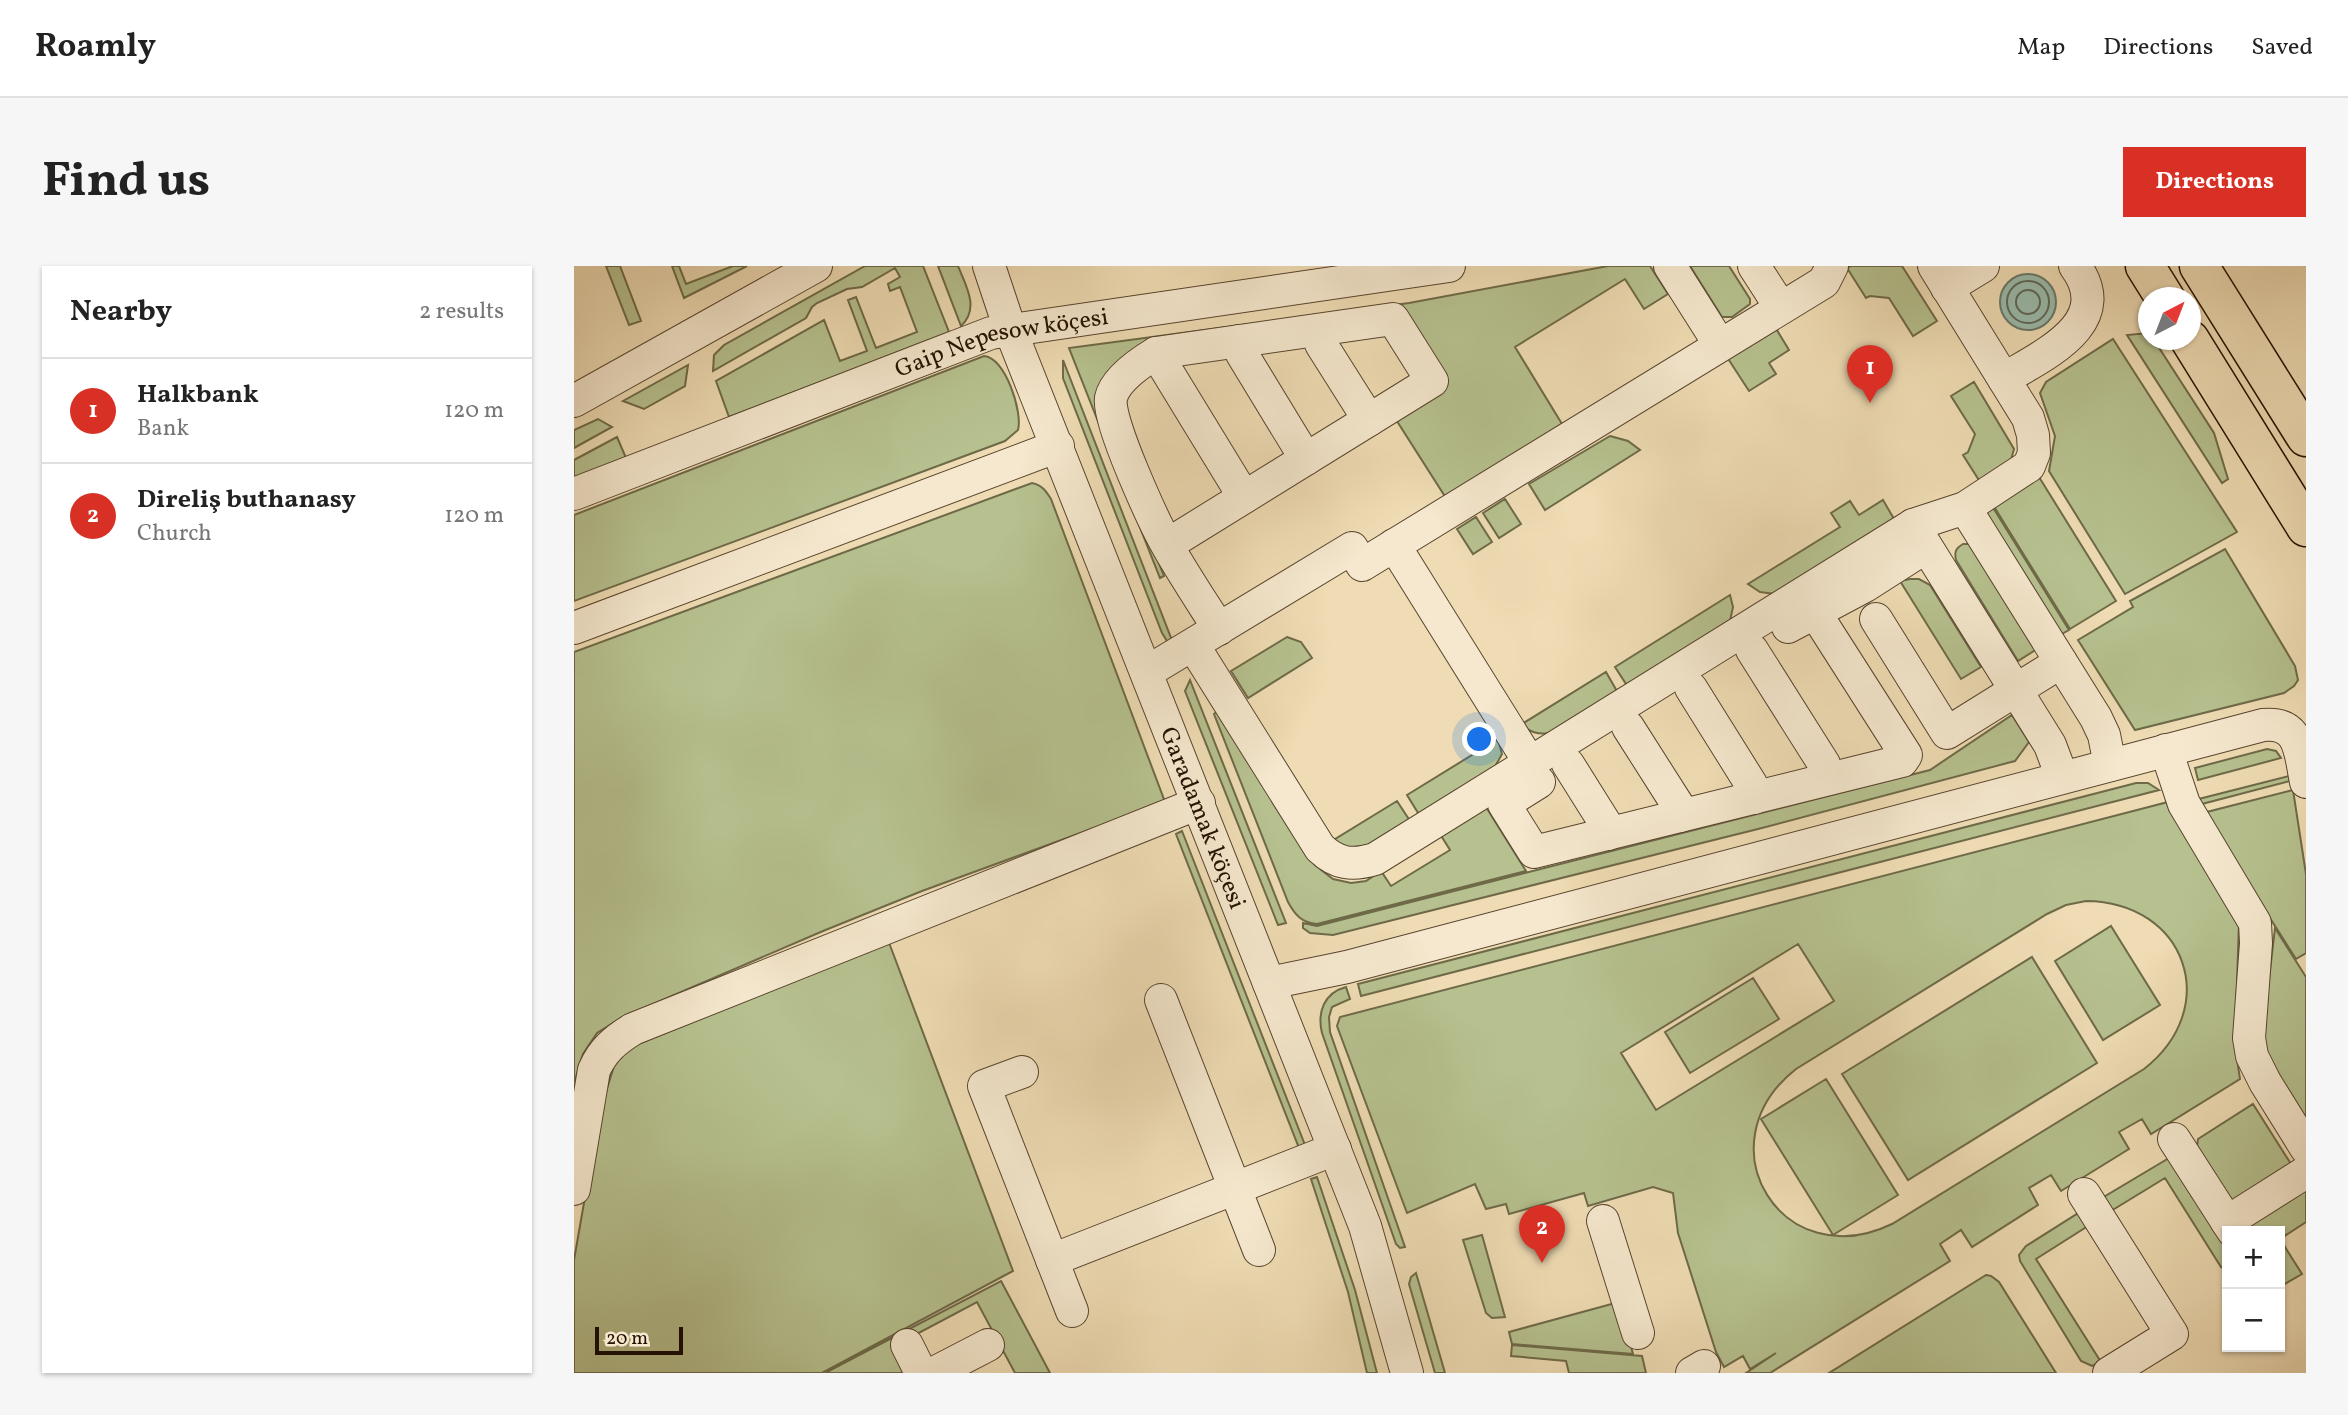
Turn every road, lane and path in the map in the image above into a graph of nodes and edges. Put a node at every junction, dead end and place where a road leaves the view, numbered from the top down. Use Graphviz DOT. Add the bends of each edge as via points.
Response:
graph roads {
  1 [pos="816,266"];
  2 [pos="989,266"];
  3 [pos="1449,266"];
  4 [pos="1670,266"];
  5 [pos="1754,266"];
  6 [pos="1983,266"];
  7 [pos="2145,266"];
  8 [pos="2199,266"];
  9 [pos="2079,267"];
  10 [pos="1823,271"];
  11 [pos="1941,277"];
  12 [pos="2158,287"];
  13 [pos="1781,308"];
  14 [pos="1010,329"];
  15 [pos="1320,330"];
  16 [pos="1239,341"];
  17 [pos="1720,345"];
  18 [pos="2196,350"];
  19 [pos="1156,353"];
  20 [pos="2004,379"];
  21 [pos="574,401"];
  22 [pos="1369,420"];
  23 [pos="2306,437"];
  24 [pos="1058,446"];
  25 [pos="1306,459"];
  26 [pos="574,495"];
  27 [pos="1244,497"];
  28 [pos="1965,508"];
  29 [pos="2306,527"];
  30 [pos="1919,536"];
  31 [pos="1167,545"];
  32 [pos="1394,545"];
  33 [pos="1814,611"];
  34 [pos="1876,619"];
  35 [pos="574,628"];
  36 [pos="1206,637"];
  37 [pos="1752,650"];
  38 [pos="2061,662"];
  39 [pos="1147,672"];
  40 [pos="1690,688"];
  41 [pos="2015,690"];
  42 [pos="1628,727"];
  43 [pos="2166,750"];
  44 [pos="1530,763"];
  45 [pos="1568,764"];
  46 [pos="2110,765"];
  47 [pos="2062,777"];
  48 [pos="2305,777"];
  49 [pos="1827,779"];
  50 [pos="1754,798"];
  51 [pos="1199,803"];
  52 [pos="1680,816"];
  53 [pos="1608,834"];
  54 [pos="1269,984"];
  55 [pos="1161,1000"];
  56 [pos="1022,1072"];
  57 [pos="2174,1139"];
  58 [pos="2306,1148"];
  59 [pos="1335,1149"];
  60 [pos="2306,1172"];
  61 [pos="1235,1188"];
  62 [pos="574,1189"];
  63 [pos="2084,1194"];
  64 [pos="1603,1222"];
  65 [pos="2229,1226"];
  66 [pos="2231,1226"];
  67 [pos="1259,1250"];
  68 [pos="1052,1260"];
  69 [pos="1072,1311"];
  70 [pos="1638,1333"];
  71 [pos="907,1345"];
  72 [pos="988,1345"];
  73 [pos="950,1369"];
  74 [pos="2119,1370"];
  75 [pos="921,1373"];
  76 [pos="1407,1373"];
  1 -- 21 [label="street"];
  2 -- 14 [label="street, Garadamak köçesi"];
  3 -- 14 [label="street, Gaip Nepesow köçesi"];
  4 -- 17 [label="street"];
  5 -- 13 [label="street"];
  6 -- 11 [label="street"];
  7 -- 12 [label="main road"];
  8 -- 23 [label="main road"];
  9 -- 20 [label="street" via="2087,295 2075,331"];
  10 -- 13 [label="street"];
  11 -- 20 [label="street"];
  13 -- 17 [label="street"];
  14 -- 24 [label="street, Garadamak köçesi"];
  14 -- 26 [label="street, Gaip Nepesow köçesi" via="971,340"];
  15 -- 16 [label="street"];
  15 -- 22 [label="street" via="1321,344"];
  15 -- 22 [label="street" via="1393,319 1432,381"];
  16 -- 19 [label="street"];
  16 -- 25 [label="street" via="1242,354"];
  17 -- 32 [label="street"];
  18 -- 29 [label="main road"];
  19 -- 27 [label="street"];
  19 -- 31 [label="street" via="1130,371 1117,387 1110,412"];
  20 -- 28 [label="street" via="2028,418 2034,453 2029,466 2018,475"];
  22 -- 25 [label="street"];
  24 -- 35 [label="street"];
  24 -- 39 [label="street, Garadamak köçesi"];
  25 -- 27 [label="street"];
  27 -- 31 [label="street"];
  28 -- 30 [label="street"];
  28 -- 38 [label="street"];
  30 -- 33 [label="street" via="1865,586"];
  30 -- 41 [label="street"];
  30 -- 44 [label="street"];
  31 -- 36 [label="street"];
  32 -- 36 [label="street" via="1362,565 1352,548"];
  32 -- 44 [label="street"];
  33 -- 37 [label="street"];
  33 -- 49 [label="street" via="1906,755 1902,761"];
  34 -- 41 [label="street" via="1947,733"];
  36 -- 39 [label="street"];
  36 -- 44 [label="street" via="1320,848 1337,861 1349,864 1374,859"];
  37 -- 40 [label="street"];
  37 -- 49 [label="street" via="1824,764"];
  38 -- 41 [label="street"];
  38 -- 46 [label="street" via="2096,718"];
  39 -- 51 [label="street, Garadamak köçesi"];
  40 -- 42 [label="street"];
  40 -- 50 [label="street" via="1751,784"];
  41 -- 47 [label="street" via="2050,746"];
  42 -- 45 [label="street"];
  42 -- 52 [label="street" via="1678,804"];
  43 -- 46 [label="street"];
  43 -- 48 [label="street" via="2278,723 2296,739"];
  43 -- 58 [label="street" via="2183,803 2255,923 2252,1056"];
  45 -- 53 [label="street"];
  45 -- 53 [label="street" via="1504,804 1534,852"];
  46 -- 47 [label="street"];
  47 -- 54 [label="street"];
  49 -- 50 [label="street"];
  50 -- 52 [label="street"];
  51 -- 54 [label="street, Garadamak köçesi"];
  51 -- 62 [label="street" via="618,1038 602,1053 594,1070"];
  52 -- 53 [label="street"];
  54 -- 59 [label="street, Garadamak köçesi"];
  55 -- 61 [label="street"];
  56 -- 68 [label="street" via="984,1086"];
  57 -- 65 [label="street"];
  59 -- 61 [label="street"];
  59 -- 76 [label="street, Garadamak köçesi" via="1365,1226"];
  60 -- 66 [label="street"];
  61 -- 67 [label="street"];
  61 -- 68 [label="street"];
  63 -- 74 [label="street" via="2172,1334"];
  64 -- 70 [label="street"];
  68 -- 69 [label="street"];
  71 -- 75 [label="street"];
  72 -- 73 [label="street"];
}
